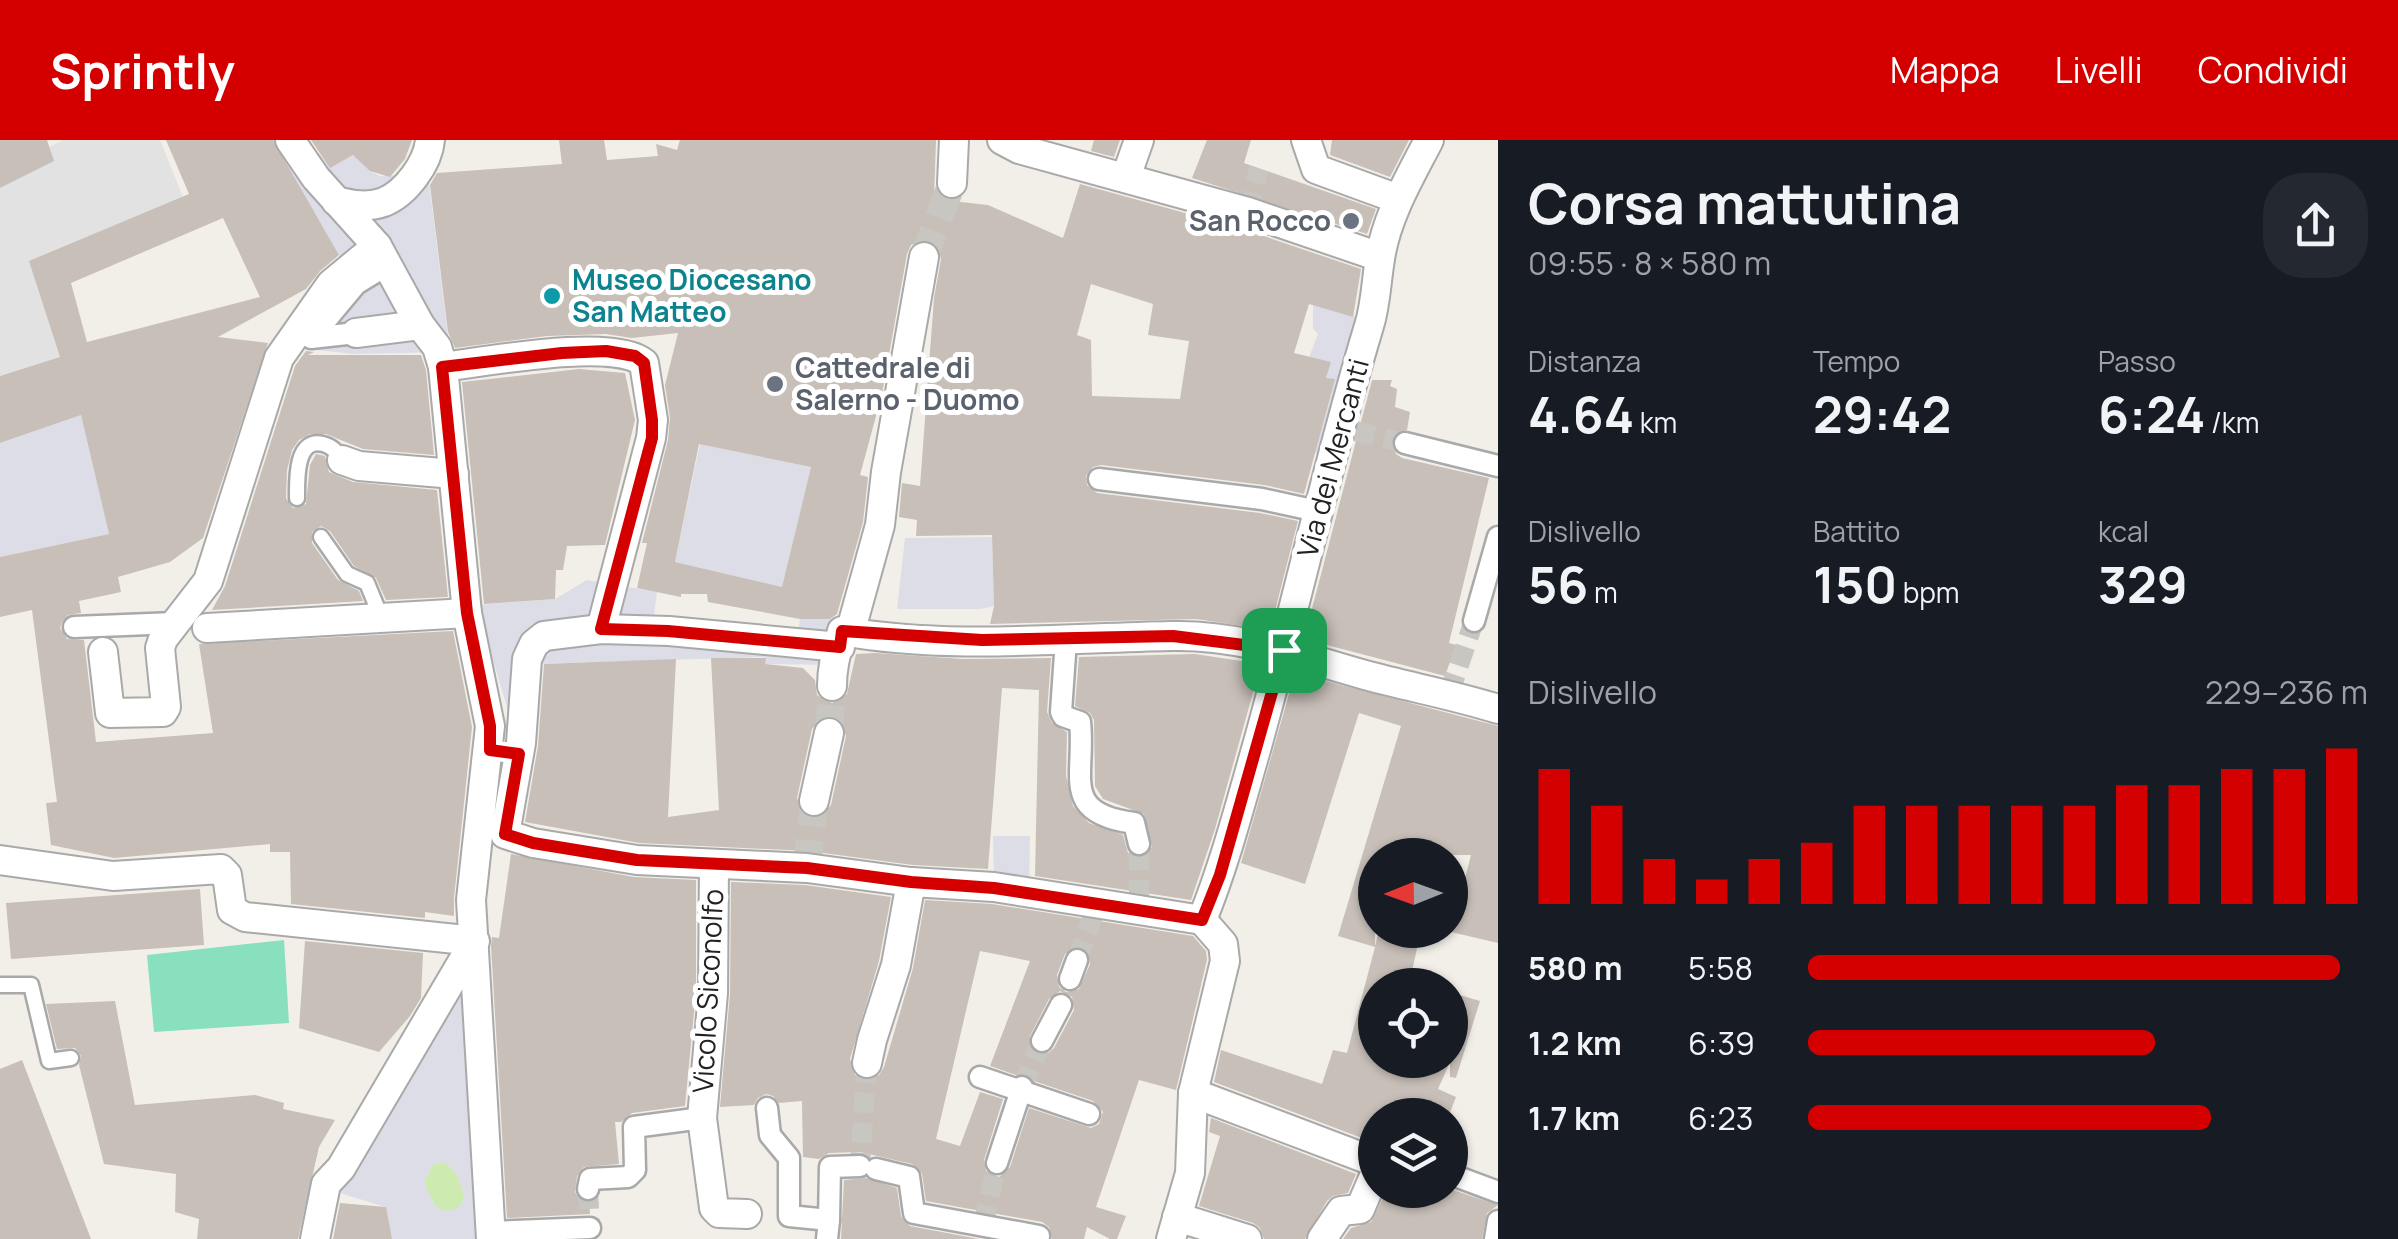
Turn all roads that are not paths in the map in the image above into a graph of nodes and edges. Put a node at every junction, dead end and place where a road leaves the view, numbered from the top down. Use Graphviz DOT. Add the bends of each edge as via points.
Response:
graph roads {
  1 [pos="290,140"];
  2 [pos="430,140"];
  3 [pos="954,140"];
  4 [pos="1002,140"];
  5 [pos="1140,140"];
  6 [pos="1306,140"];
  7 [pos="1430,140"];
  8 [pos="1126,177"];
  9 [pos="952,183"];
  10 [pos="1398,199"];
  11 [pos="336,201"];
  12 [pos="388,201"];
  13 [pos="377,248"];
  14 [pos="924,257"];
  15 [pos="1380,257"];
  16 [pos="356,333"];
  17 [pos="433,346"];
  18 [pos="1405,443"];
  19 [pos="342,460"];
  20 [pos="1498,466"];
  21 [pos="454,474"];
  22 [pos="1100,479"];
  23 [pos="296,498"];
  24 [pos="1317,511"];
  25 [pos="321,537"];
  26 [pos="1498,538"];
  27 [pos="467,613"];
  28 [pos="378,618"];
  29 [pos="1474,621"];
  30 [pos="174,623"];
  31 [pos="74,627"];
  32 [pos="207,628"];
  33 [pos="601,629"];
  34 [pos="845,637"];
  35 [pos="1066,639"];
  36 [pos="1284,650"];
  37 [pos="104,652"];
  38 [pos="832,686"];
  39 [pos="1498,709"];
  40 [pos="829,734"];
  41 [pos="520,748"];
  42 [pos="490,750"];
  43 [pos="814,801"];
  44 [pos="1139,844"];
  45 [pos="0,860"];
  46 [pos="714,865"];
  47 [pos="911,882"];
  48 [pos="1202,920"];
  49 [pos="475,941"];
  50 [pos="0,985"];
  51 [pos="1061,1005"];
  52 [pos="1042,1042"];
  53 [pos="71,1058"];
  54 [pos="867,1063"];
  55 [pos="980,1077"];
  56 [pos="1021,1090"];
  57 [pos="1192,1093"];
  58 [pos="768,1108"];
  59 [pos="1088,1114"];
  60 [pos="702,1118"];
  61 [pos="1358,1156"];
  62 [pos="998,1163"];
  63 [pos="1468,1181"];
  64 [pos="588,1189"];
  65 [pos="1498,1192"];
  66 [pos="1360,1208"];
  67 [pos="747,1214"];
  68 [pos="1498,1221"];
  69 [pos="590,1228"];
  70 [pos="1174,1228"];
  71 [pos="828,1229"];
  72 [pos="490,1236"];
  73 [pos="1039,1238"];
  74 [pos="316,1239"];
  75 [pos="1246,1239"];
  76 [pos="1322,1239"];
  77 [pos="1496,1239"];
  1 -- 11 [label="street"];
  2 -- 12 [label="street" via="419,170"];
  3 -- 9 [label="street"];
  4 -- 8 [label="street"];
  5 -- 8 [label="street"];
  6 -- 10 [label="street" via="1316,169"];
  7 -- 10 [label="street, Via dei Mercanti"];
  8 -- 15 [label="street"];
  10 -- 15 [label="street, Via dei Mercanti"];
  11 -- 12 [label="street"];
  11 -- 13 [label="street"];
  12 -- 13 [label="street" via="375,213"];
  13 -- 16 [label="street" via="311,338"];
  13 -- 17 [label="street"];
  13 -- 30 [label="street" via="331,284 279,358 208,581"];
  14 -- 34 [label="street" via="880,525"];
  15 -- 24 [label="street, Via dei Mercanti" via="1370,322"];
  16 -- 17 [label="street"];
  17 -- 21 [label="street"];
  17 -- 33 [label="street" via="606,351 644,363 652,438"];
  18 -- 20 [label="street"];
  19 -- 21 [label="street"];
  19 -- 23 [label="lane" via="326,444 305,448"];
  21 -- 27 [label="street"];
  22 -- 24 [label="street"];
  24 -- 36 [label="street, Via dei Mercanti"];
  25 -- 28 [label="lane" via="347,574 366,584"];
  26 -- 29 [label="street"];
  27 -- 28 [label="street"];
  27 -- 42 [label="street"];
  28 -- 32 [label="street"];
  30 -- 31 [label="street"];
  30 -- 37 [label="street" via="160,648 163,712 110,713"];
  33 -- 34 [label="street"];
  33 -- 41 [label="street" via="554,634 534,644"];
  34 -- 35 [label="street"];
  34 -- 38 [label="street" via="832,660"];
  35 -- 36 [label="street" via="1173,636"];
  35 -- 44 [label="street" via="1061,712 1080,722 1083,799 1100,816 1134,823"];
  36 -- 39 [label="street"];
  36 -- 48 [label="street, Via dei Mercanti"];
  40 -- 43 [label="street"];
  41 -- 42 [label="street"];
  41 -- 46 [label="street" via="505,834 637,860"];
  42 -- 49 [label="street" via="471,900"];
  45 -- 49 [label="street" via="114,876 221,869 228,875 232,910 240,916"];
  46 -- 47 [label="street" via="807,868"];
  46 -- 60 [label="street, Vicolo Siconolfo" via="713,994"];
  47 -- 48 [label="street" via="994,888 1096,907 1138,906"];
  47 -- 54 [label="street" via="896,965"];
  48 -- 57 [label="street" via="1223,944 1225,961"];
  49 -- 72 [label="street"];
  49 -- 74 [label="street" via="342,1168 326,1184"];
  50 -- 53 [label="lane" via="31,985 49,1061"];
  51 -- 52 [label="street"];
  55 -- 56 [label="street"];
  56 -- 59 [label="street"];
  56 -- 62 [label="street"];
  57 -- 61 [label="street"];
  57 -- 70 [label="street" via="1190,1173"];
  58 -- 71 [label="street" via="770,1135 789,1158 789,1216"];
  60 -- 64 [label="street" via="634,1127 635,1170 628,1177 590,1178"];
  60 -- 67 [label="street, Vicolo Siconolfo" via="714,1208"];
  63 -- 65 [label="street"];
  66 -- 76 [label="street" via="1339,1212"];
  68 -- 77 [label="street"];
  69 -- 72 [label="street"];
  70 -- 75 [label="street"];
  71 -- 73 [label="street" via="830,1168 868,1167 909,1177 914,1213"];
}
